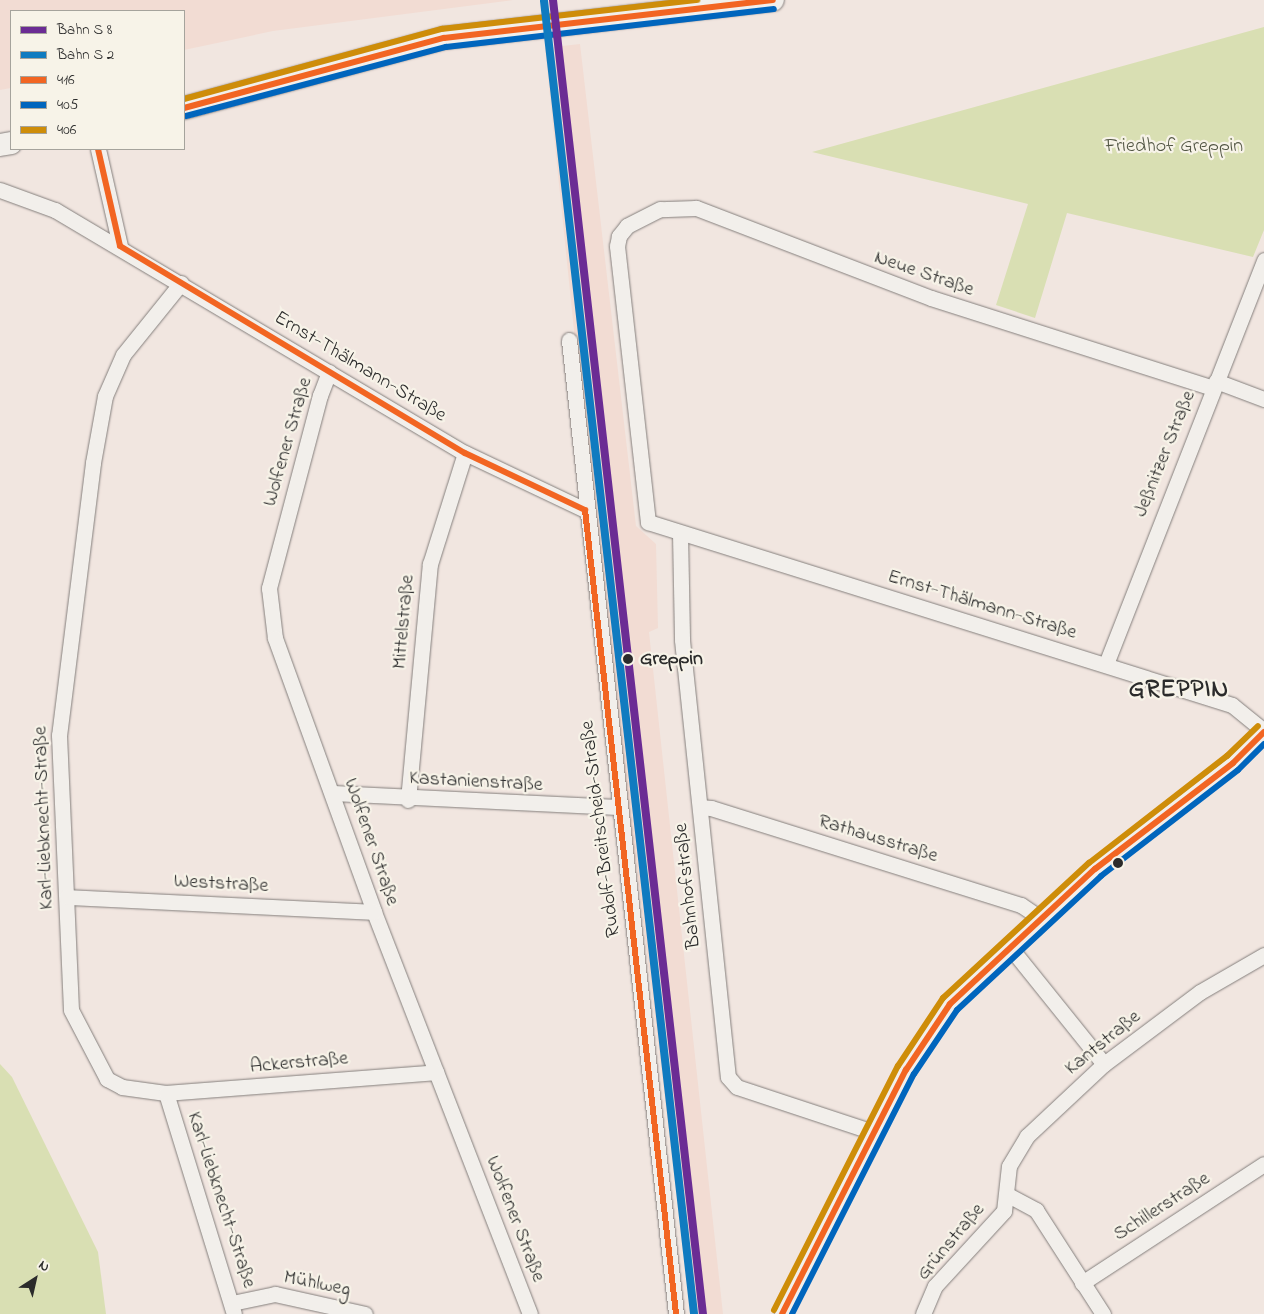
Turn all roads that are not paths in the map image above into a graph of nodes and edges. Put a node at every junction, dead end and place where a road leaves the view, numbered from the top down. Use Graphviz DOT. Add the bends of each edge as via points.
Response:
graph roads {
  1 [pos="773,0"];
  2 [pos="185,108"];
  3 [pos="98,150"];
  4 [pos="0,190"];
  5 [pos="627,226"];
  6 [pos="120,246"];
  7 [pos="1263,265"];
  8 [pos="181,283"];
  9 [pos="569,340"];
  10 [pos="329,372"];
  11 [pos="1214,384"];
  12 [pos="1264,399"];
  13 [pos="465,453"];
  14 [pos="585,510"];
  15 [pos="680,533"];
  16 [pos="1106,664"];
  17 [pos="1264,732"];
  18 [pos="333,793"];
  19 [pos="408,800"];
  20 [pos="618,807"];
  21 [pos="700,808"];
  22 [pos="66,897"];
  23 [pos="374,912"];
  24 [pos="1040,918"];
  25 [pos="1009,946"];
  26 [pos="1264,955"];
  27 [pos="1104,1064"];
  28 [pos="436,1072"];
  29 [pos="166,1093"];
  30 [pos="873,1132"];
  31 [pos="1264,1164"];
  32 [pos="1008,1195"];
  33 [pos="1082,1283"];
  34 [pos="233,1308"];
  35 [pos="365,1314"];
  36 [pos="530,1314"];
  37 [pos="676,1314"];
  38 [pos="782,1314"];
  39 [pos="923,1314"];
  40 [pos="1103,1314"];
  1 -- 2 [label="main road" via="444,38"];
  3 -- 6 [label="street"];
  4 -- 6 [label="street, Ernst-Thälmann-Straße" via="32,198"];
  5 -- 11 [label="street, Neue Straße" via="660,209 696,208 905,289"];
  5 -- 15 [label="street, Ernst-Thälmann-Straße" via="617,246 644,500 648,522"];
  6 -- 8 [label="street, Ernst-Thälmann-Straße"];
  7 -- 11 [label="street, Jeßnitzer Straße"];
  8 -- 10 [label="street, Ernst-Thälmann-Straße"];
  8 -- 22 [label="street, Karl-Liebknecht-Straße" via="123,355 101,414 77,574 59,735"];
  9 -- 14 [label="street, Rudolf-Breitscheid-Straße" via="587,494"];
  10 -- 13 [label="street, Ernst-Thälmann-Straße"];
  10 -- 18 [label="street, Wolfener Straße" via="320,395 269,588 275,638"];
  11 -- 12 [label="street, Neue Straße"];
  11 -- 16 [label="street, Jeßnitzer Straße"];
  13 -- 14 [label="street, Ernst-Thälmann-Straße"];
  13 -- 19 [label="street, Mittelstraße" via="430,564"];
  14 -- 20 [label="street, Rudolf-Breitscheid-Straße"];
  15 -- 16 [label="street, Ernst-Thälmann-Straße"];
  15 -- 21 [label="street, Bahnhofstraße" via="679,614"];
  16 -- 17 [label="street, Ernst-Thälmann-Straße" via="1232,705"];
  17 -- 24 [label="street" via="1240,758 1113,854"];
  18 -- 19 [label="street, Kastanienstraße"];
  18 -- 23 [label="street, Wolfener Straße"];
  19 -- 20 [label="street, Kastanienstraße"];
  20 -- 37 [label="street, Rudolf-Breitscheid-Straße"];
  21 -- 24 [label="street, Rathausstraße" via="711,808 1021,905"];
  21 -- 30 [label="street, Bahnhofstraße" via="728,1077 737,1087"];
  22 -- 23 [label="street, Weststraße"];
  22 -- 29 [label="street, Karl-Liebknecht-Straße" via="71,1010 107,1079 122,1087"];
  23 -- 28 [label="street, Wolfener Straße"];
  24 -- 25 [label="street"];
  25 -- 27 [label="street"];
  25 -- 30 [label="street" via="934,1026"];
  26 -- 27 [label="street, Kantstraße" via="1200,992"];
  27 -- 32 [label="street, Kantstraße" via="1027,1136 1009,1166"];
  28 -- 29 [label="street, Ackerstraße"];
  28 -- 36 [label="street, Wolfener Straße"];
  29 -- 34 [label="street, Karl-Liebknecht-Straße"];
  30 -- 38 [label="street"];
  31 -- 33 [label="street, Schillerstraße"];
  32 -- 33 [label="street" via="1036,1210"];
  32 -- 39 [label="street, Grünstraße" via="1004,1211 935,1286"];
  33 -- 40 [label="street"];
  34 -- 35 [label="street, Mühlweg" via="275,1294"];
}
